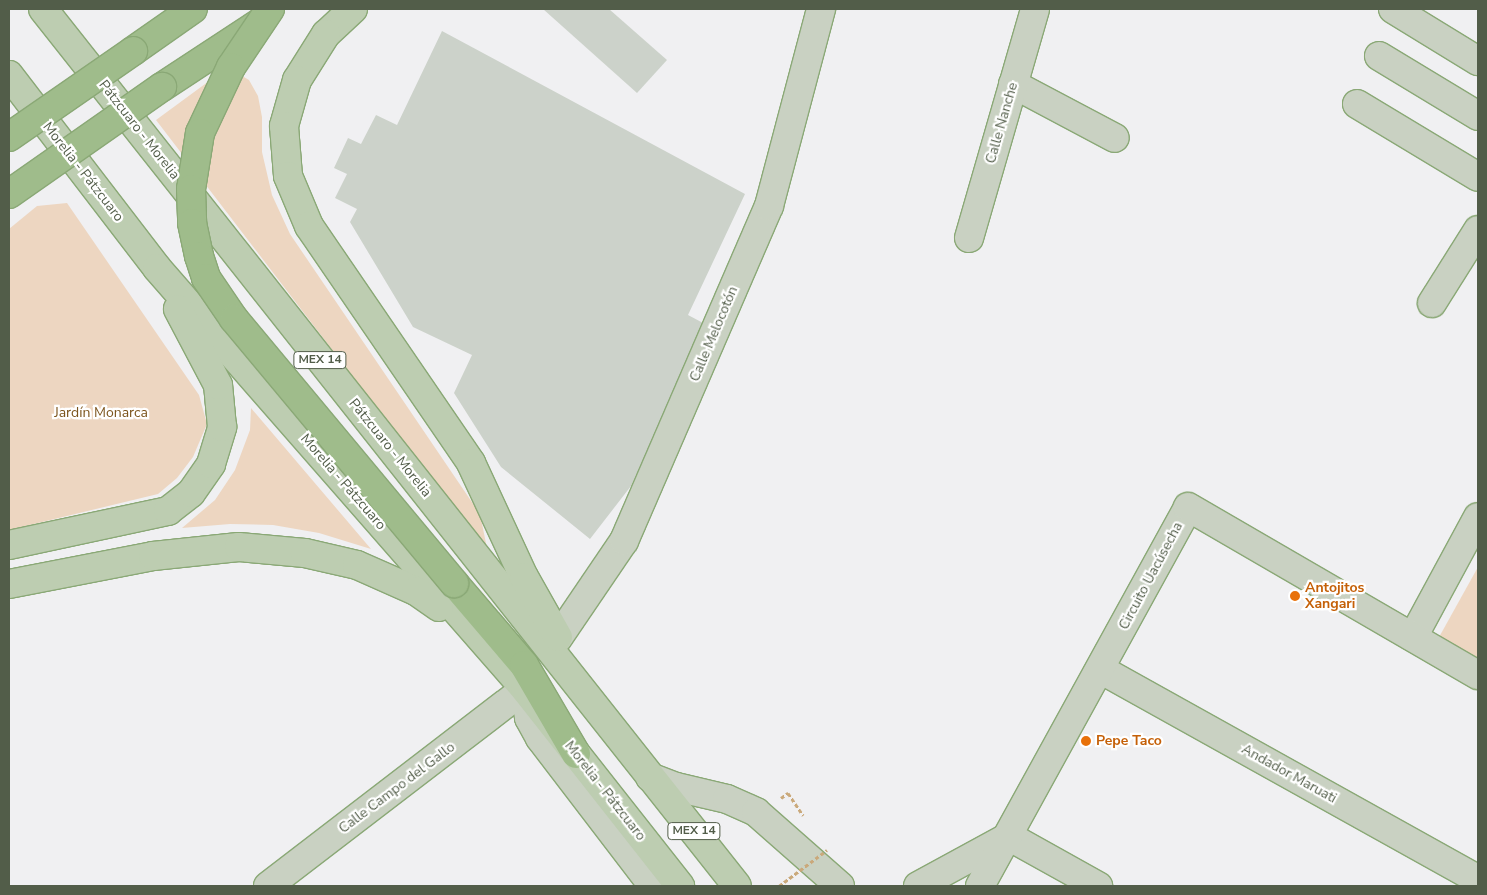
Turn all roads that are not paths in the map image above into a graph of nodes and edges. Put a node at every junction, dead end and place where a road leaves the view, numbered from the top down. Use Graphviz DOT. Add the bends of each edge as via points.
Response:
graph roads {
  1 [pos="44,9"];
  2 [pos="193,9"];
  3 [pos="270,9"];
  4 [pos="282,9"];
  5 [pos="354,9"];
  6 [pos="821,9"];
  7 [pos="1036,9"];
  8 [pos="1392,9"];
  9 [pos="1380,56"];
  10 [pos="1478,61"];
  11 [pos="9,76"];
  12 [pos="1013,84"];
  13 [pos="1356,104"];
  14 [pos="1478,116"];
  15 [pos="9,137"];
  16 [pos="1114,138"];
  17 [pos="1478,177"];
  18 [pos="9,194"];
  19 [pos="1478,230"];
  20 [pos="969,238"];
  21 [pos="157,268"];
  22 [pos="1432,303"];
  23 [pos="1478,517"];
  24 [pos="9,545"];
  25 [pos="9,584"];
  26 [pos="468,626"];
  27 [pos="1413,637"];
  28 [pos="558,638"];
  29 [pos="1100,669"];
  30 [pos="1478,675"];
  31 [pos="525,689"];
  32 [pos="599,710"];
  33 [pos="576,754"];
  34 [pos="650,777"];
  35 [pos="1010,836"];
  36 [pos="1478,879"];
  37 [pos="841,885"];
  38 [pos="268,886"];
  39 [pos="653,886"];
  40 [pos="680,886"];
  41 [pos="737,886"];
  42 [pos="918,886"];
  43 [pos="980,886"];
  44 [pos="1098,886"];
  1 -- 32 [label="main road, Pátzcuaro - Morelia / MEX 14"];
  2 -- 15 [label="highway, bridge"];
  3 -- 33 [label="highway, bridge" via="231,67 200,133 191,189 192,223 206,278 234,319 524,666"];
  4 -- 18 [label="highway, bridge" via="162,87"];
  5 -- 28 [label="main road" via="326,34 297,80 284,126 288,176 309,226 471,463 524,577"];
  6 -- 28 [label="street, Calle Melocotón" via="769,206 624,541"];
  7 -- 12 [label="street, Calle Nanche"];
  8 -- 10 [label="street"];
  9 -- 14 [label="street"];
  11 -- 21 [label="main road, Morelia - Pátzcuaro"];
  12 -- 16 [label="street"];
  12 -- 20 [label="street, Calle Nanche"];
  13 -- 17 [label="street"];
  19 -- 22 [label="street"];
  21 -- 24 [label="main road" via="218,385 222,427 210,464 191,493 168,511"];
  21 -- 26 [label="main road, Morelia - Pátzcuaro"];
  23 -- 27 [label="street"];
  25 -- 26 [label="main road" via="172,554 239,547 295,552 358,565 416,591"];
  26 -- 31 [label="main road, Morelia - Pátzcuaro"];
  27 -- 29 [label="street, Circuito Uacúsecha" via="1188,507"];
  27 -- 30 [label="street"];
  28 -- 32 [label="main road"];
  29 -- 35 [label="street, Circuito Uacúsecha"];
  29 -- 36 [label="street, Andador Maruati"];
  31 -- 33 [label="main road, Morelia - Pátzcuaro"];
  31 -- 38 [label="street, Calle Campo del Gallo"];
  31 -- 39 [label="street" via="529,718 540,738"];
  32 -- 34 [label="main road, Pátzcuaro - Morelia / MEX 14"];
  33 -- 40 [label="main road, Morelia - Pátzcuaro"];
  34 -- 37 [label="street" via="676,787 727,798 756,812"];
  34 -- 41 [label="main road, Pátzcuaro - Morelia / MEX 14"];
  35 -- 42 [label="street" via="939,878"];
  35 -- 43 [label="street, Circuito Uacúsecha"];
  35 -- 44 [label="street"];
}
